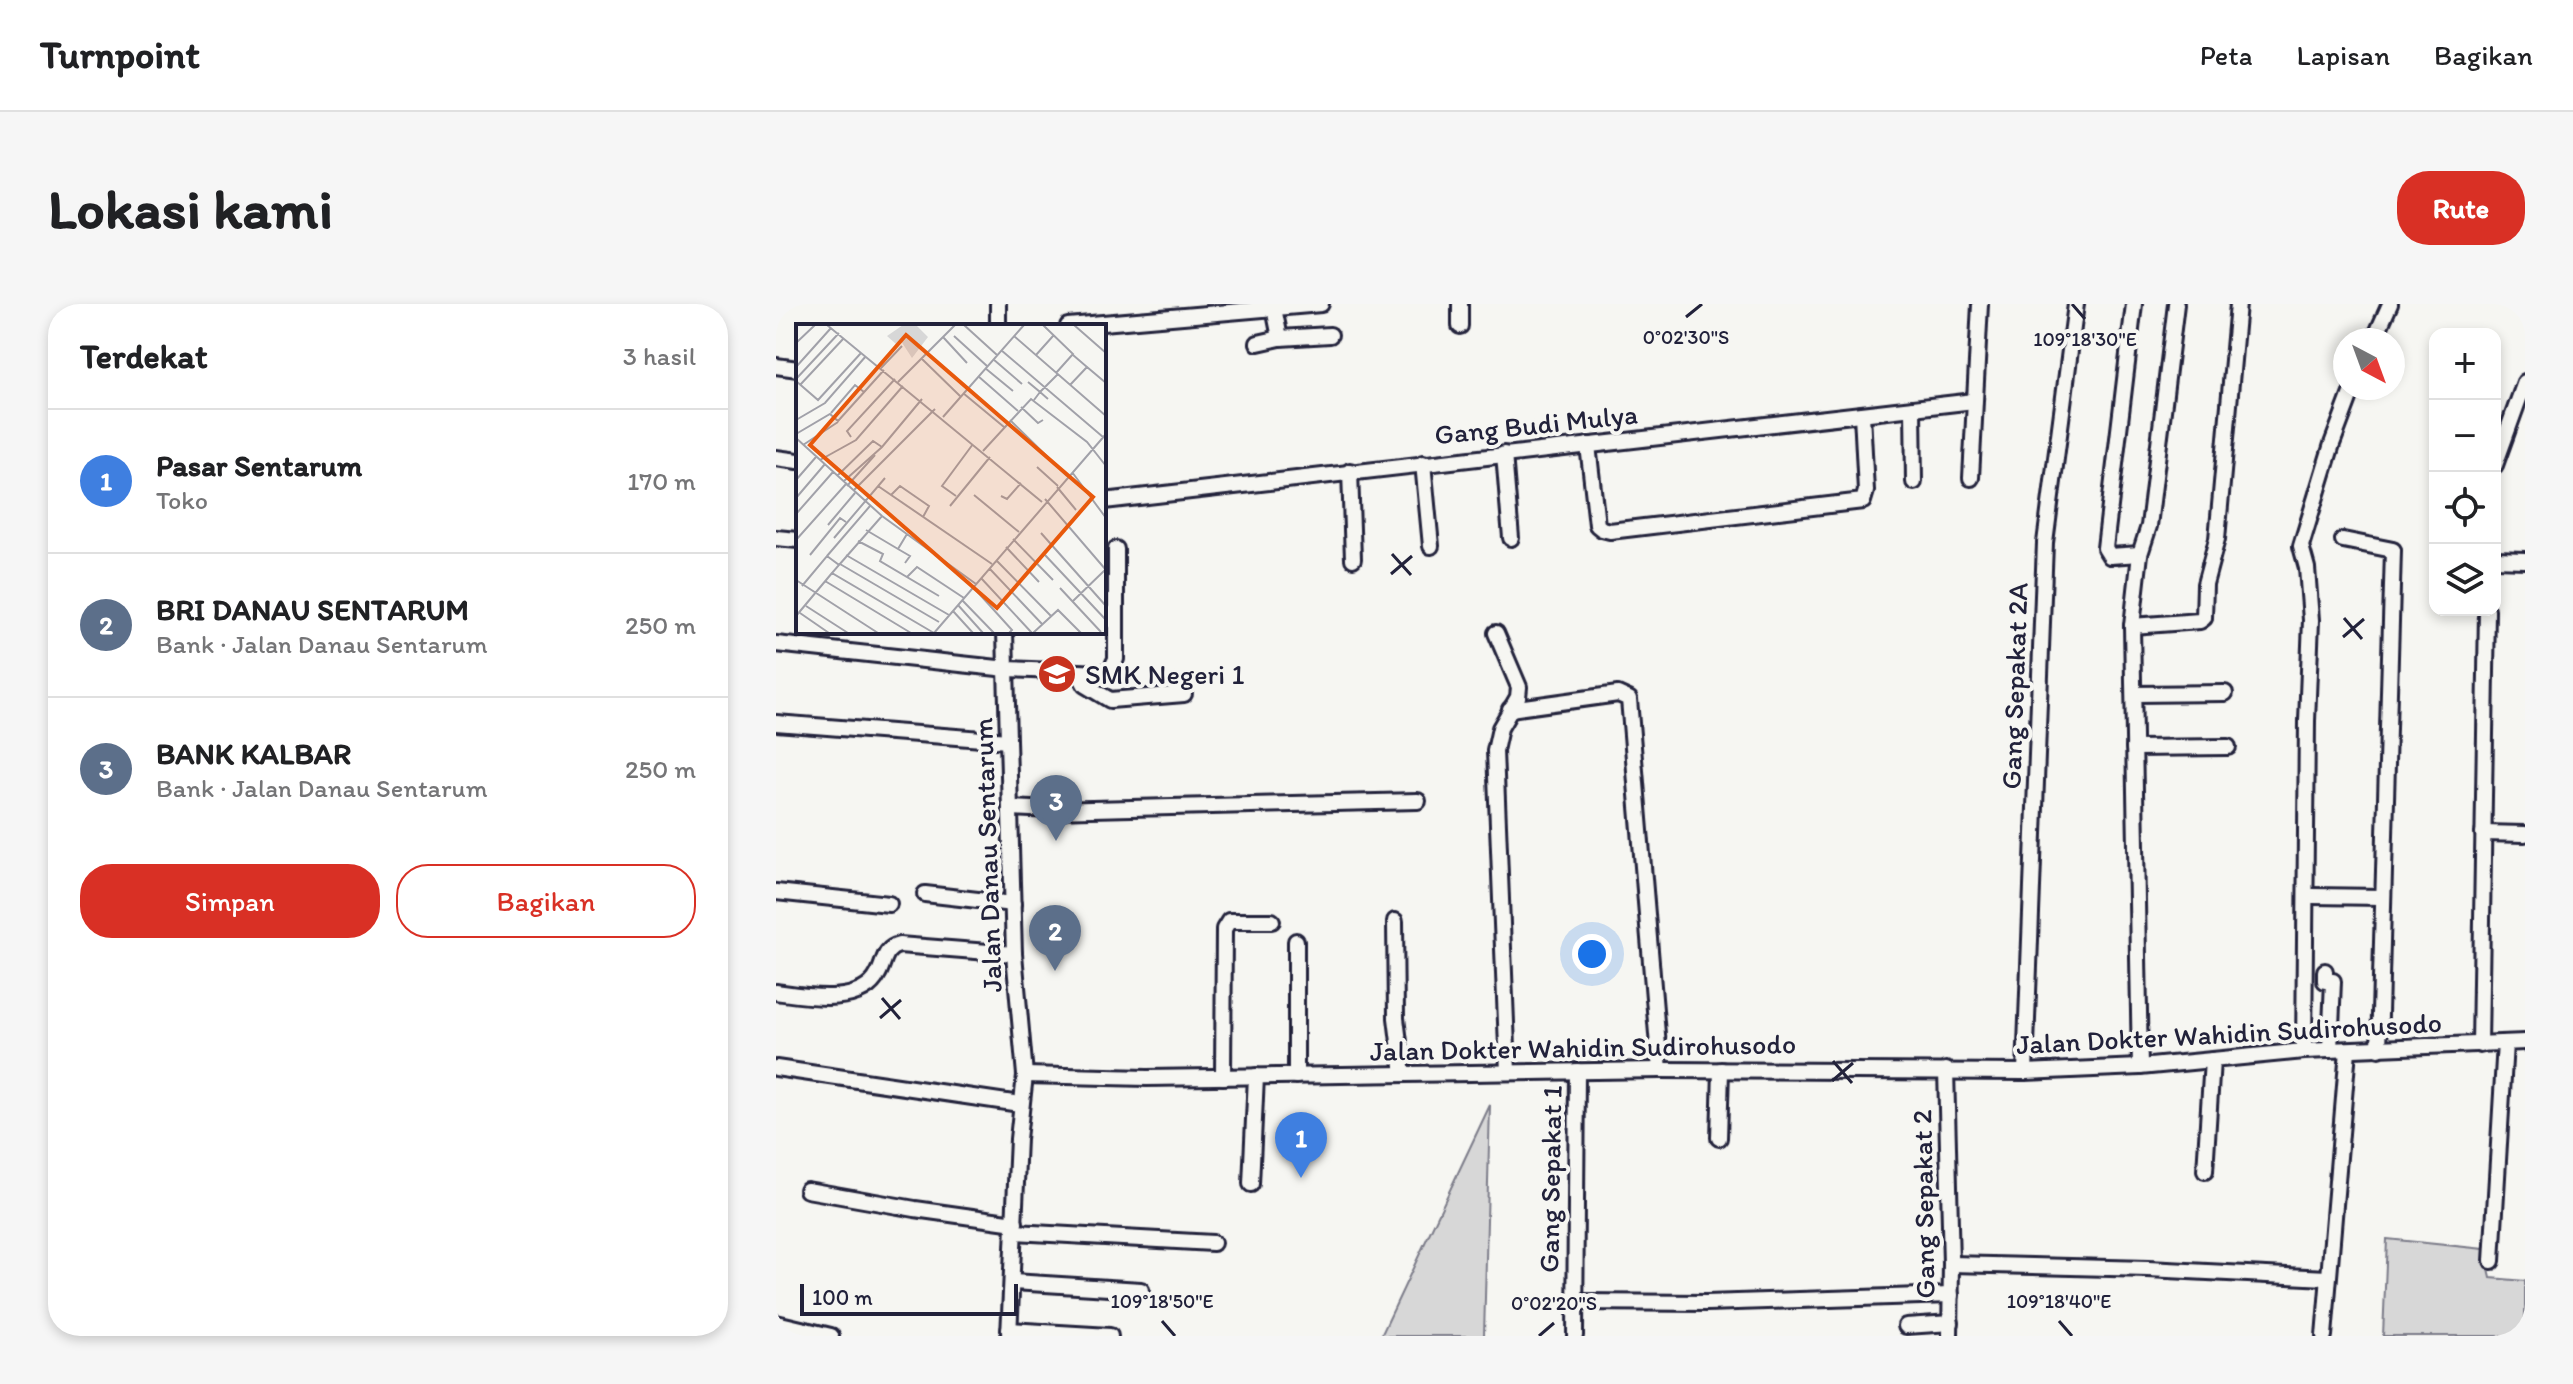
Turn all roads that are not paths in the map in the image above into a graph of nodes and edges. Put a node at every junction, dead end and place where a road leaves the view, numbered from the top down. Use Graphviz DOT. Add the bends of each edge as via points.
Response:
graph roads {
  1 [pos="1321,304"];
  2 [pos="1460,304"];
  3 [pos="1980,304"];
  4 [pos="2076,304"];
  5 [pos="2134,304"];
  6 [pos="2176,304"];
  7 [pos="2238,304"];
  8 [pos="2390,304"];
  9 [pos="1274,308"];
  10 [pos="1091,324"];
  11 [pos="1460,326"];
  12 [pos="2379,328"];
  13 [pos="1330,335"];
  14 [pos="1280,338"];
  15 [pos="1258,343"];
  16 [pos="776,366"];
  17 [pos="796,369"];
  18 [pos="2525,382"];
  19 [pos="2348,400"];
  20 [pos="1974,401"];
  21 [pos="1913,408"];
  22 [pos="1862,414"];
  23 [pos="1588,445"];
  24 [pos="2501,448"];
  25 [pos="1504,454"];
  26 [pos="776,458"];
  27 [pos="796,461"];
  28 [pos="1423,463"];
  29 [pos="1350,471"];
  30 [pos="1971,478"];
  31 [pos="1914,482"];
  32 [pos="1106,501"];
  33 [pos="776,538"];
  34 [pos="1511,538"];
  35 [pos="796,540"];
  36 [pos="2343,540"];
  37 [pos="1431,546"];
  38 [pos="1116,549"];
  39 [pos="2140,554"];
  40 [pos="1353,559"];
  41 [pos="2501,559"];
  42 [pos="2525,560"];
  43 [pos="1109,591"];
  44 [pos="2487,616"];
  45 [pos="2132,626"];
  46 [pos="1496,633"];
  47 [pos="1005,634"];
  48 [pos="776,644"];
  49 [pos="1007,669"];
  50 [pos="1078,672"];
  51 [pos="2225,693"];
  52 [pos="1184,694"];
  53 [pos="2134,694"];
  54 [pos="1510,709"];
  55 [pos="776,723"];
  56 [pos="1008,741"];
  57 [pos="2228,747"];
  58 [pos="2134,748"];
  59 [pos="1418,801"];
  60 [pos="1010,808"];
  61 [pos="2483,833"];
  62 [pos="2525,834"];
  63 [pos="776,892"];
  64 [pos="925,894"];
  65 [pos="2312,896"];
  66 [pos="2383,897"];
  67 [pos="889,904"];
  68 [pos="1013,904"];
  69 [pos="1272,921"];
  70 [pos="1395,921"];
  71 [pos="1296,941"];
  72 [pos="1014,954"];
  73 [pos="2325,971"];
  74 [pos="776,992"];
  75 [pos="2525,1042"];
  76 [pos="2505,1043"];
  77 [pos="2480,1045"];
  78 [pos="2379,1049"];
  79 [pos="2330,1050"];
  80 [pos="2348,1050"];
  81 [pos="2304,1051"];
  82 [pos="2212,1060"];
  83 [pos="2140,1067"];
  84 [pos="776,1068"];
  85 [pos="1660,1070"];
  86 [pos="1721,1070"];
  87 [pos="1946,1070"];
  88 [pos="1577,1071"];
  89 [pos="1508,1072"];
  90 [pos="2025,1072"];
  91 [pos="1403,1074"];
  92 [pos="1025,1075"];
  93 [pos="1256,1076"];
  94 [pos="1296,1076"];
  95 [pos="1223,1077"];
  96 [pos="1020,1104"];
  97 [pos="1719,1138"];
  98 [pos="2205,1171"];
  99 [pos="1251,1184"];
  100 [pos="807,1190"];
  101 [pos="1015,1228"];
  102 [pos="1213,1243"];
  103 [pos="2492,1261"];
  104 [pos="1951,1264"];
  105 [pos="2327,1278"];
  106 [pos="1013,1282"];
  107 [pos="1141,1290"];
  108 [pos="1951,1295"];
  109 [pos="1575,1302"];
  110 [pos="1906,1326"];
  111 [pos="780,1328"];
  112 [pos="1950,1330"];
  113 [pos="1009,1333"];
  114 [pos="831,1336"];
  115 [pos="1110,1336"];
  116 [pos="1575,1336"];
  117 [pos="2324,1336"];
  1 -- 9 [label="street"];
  2 -- 11 [label="street"];
  3 -- 20 [label="street"];
  4 -- 90 [label="street, Gang Sepakat 2A" via="2045,543"];
  5 -- 39 [label="street" via="2105,548 2110,556"];
  6 -- 39 [label="street" via="2149,526"];
  7 -- 45 [label="street" via="2217,539 2205,584 2204,618"];
  8 -- 12 [label="street"];
  9 -- 10 [label="street"];
  9 -- 14 [label="street"];
  13 -- 14 [label="street"];
  14 -- 15 [label="street"];
  16 -- 17 [label="street"];
  18 -- 24 [label="street"];
  19 -- 81 [label="street" via="2301,546 2311,620"];
  20 -- 21 [label="street, Gang Budi Mulya"];
  20 -- 30 [label="street"];
  21 -- 22 [label="street, Gang Budi Mulya"];
  21 -- 31 [label="street"];
  22 -- 23 [label="street, Gang Budi Mulya"];
  22 -- 23 [label="street" via="1863,501 1610,531 1597,525"];
  23 -- 25 [label="street, Gang Budi Mulya"];
  25 -- 28 [label="street, Gang Budi Mulya"];
  25 -- 34 [label="street"];
  26 -- 27 [label="street"];
  28 -- 29 [label="street, Gang Budi Mulya"];
  28 -- 37 [label="street"];
  29 -- 32 [label="street, Gang Budi Mulya"];
  29 -- 40 [label="street"];
  33 -- 35 [label="street"];
  36 -- 66 [label="street" via="2393,550"];
  38 -- 43 [label="street"];
  39 -- 45 [label="street"];
  41 -- 42 [label="street"];
  43 -- 50 [label="street" via="1115,664 1103,673"];
  44 -- 61 [label="street"];
  45 -- 53 [label="street"];
  46 -- 54 [label="street" via="1519,687"];
  47 -- 49 [label="street, Jalan Danau Sentarum"];
  48 -- 49 [label="street"];
  49 -- 50 [label="street"];
  49 -- 56 [label="street, Jalan Danau Sentarum"];
  50 -- 52 [label="street" via="1091,691 1110,700"];
  51 -- 53 [label="street"];
  53 -- 58 [label="street"];
  54 -- 85 [label="street" via="1618,694 1629,699"];
  54 -- 89 [label="street" via="1495,751"];
  55 -- 56 [label="street"];
  56 -- 60 [label="street, Jalan Danau Sentarum"];
  57 -- 58 [label="street"];
  58 -- 83 [label="street"];
  59 -- 60 [label="street"];
  60 -- 68 [label="street, Jalan Danau Sentarum"];
  61 -- 62 [label="street"];
  61 -- 77 [label="street"];
  63 -- 67 [label="street"];
  64 -- 68 [label="street"];
  65 -- 66 [label="street"];
  66 -- 78 [label="street"];
  68 -- 72 [label="street, Jalan Danau Sentarum"];
  69 -- 95 [label="street" via="1229,921 1224,929"];
  70 -- 91 [label="street" via="1396,1018"];
  71 -- 94 [label="street"];
  72 -- 74 [label="street" via="899,945 888,950 877,976 863,990 820,997"];
  72 -- 92 [label="street, Jalan Danau Sentarum"];
  73 -- 79 [label="street" via="2325,981 2333,981"];
  75 -- 76 [label="street, Jalan Dokter Wahidin Sudirohusodo"];
  76 -- 77 [label="street, Jalan Dokter Wahidin Sudirohusodo"];
  76 -- 103 [label="street"];
  77 -- 78 [label="street, Jalan Dokter Wahidin Sudirohusodo"];
  78 -- 80 [label="street, Jalan Dokter Wahidin Sudirohusodo"];
  79 -- 80 [label="street, Jalan Dokter Wahidin Sudirohusodo"];
  79 -- 81 [label="street, Jalan Dokter Wahidin Sudirohusodo"];
  80 -- 105 [label="street"];
  81 -- 82 [label="street, Jalan Dokter Wahidin Sudirohusodo"];
  82 -- 83 [label="street, Jalan Dokter Wahidin Sudirohusodo"];
  82 -- 98 [label="street"];
  83 -- 90 [label="street, Jalan Dokter Wahidin Sudirohusodo"];
  84 -- 96 [label="street"];
  85 -- 86 [label="street, Jalan Dokter Wahidin Sudirohusodo"];
  85 -- 88 [label="street, Jalan Dokter Wahidin Sudirohusodo"];
  86 -- 87 [label="street, Jalan Dokter Wahidin Sudirohusodo"];
  86 -- 97 [label="street"];
  87 -- 90 [label="street, Jalan Dokter Wahidin Sudirohusodo"];
  87 -- 104 [label="street, Gang Sepakat 2"];
  88 -- 89 [label="street, Jalan Dokter Wahidin Sudirohusodo"];
  88 -- 109 [label="street, Gang Sepakat 1"];
  89 -- 91 [label="street, Jalan Dokter Wahidin Sudirohusodo"];
  91 -- 94 [label="street, Jalan Dokter Wahidin Sudirohusodo"];
  92 -- 95 [label="street, Jalan Dokter Wahidin Sudirohusodo"];
  92 -- 96 [label="street, Jalan Danau Sentarum"];
  93 -- 94 [label="street, Jalan Dokter Wahidin Sudirohusodo"];
  93 -- 95 [label="street, Jalan Dokter Wahidin Sudirohusodo"];
  93 -- 99 [label="street"];
  96 -- 101 [label="street, Jalan Danau Sentarum"];
  100 -- 101 [label="street"];
  101 -- 102 [label="street"];
  101 -- 106 [label="street, Jalan Danau Sentarum"];
  104 -- 105 [label="street"];
  104 -- 108 [label="street, Gang Sepakat 2"];
  105 -- 117 [label="street"];
  106 -- 107 [label="street"];
  106 -- 113 [label="street, Jalan Danau Sentarum"];
  108 -- 109 [label="street"];
  108 -- 112 [label="street, Gang Sepakat 2"];
  109 -- 116 [label="street, Gang Sepakat 1"];
  110 -- 112 [label="street"];
  111 -- 114 [label="street"];
  113 -- 115 [label="street"];
}
